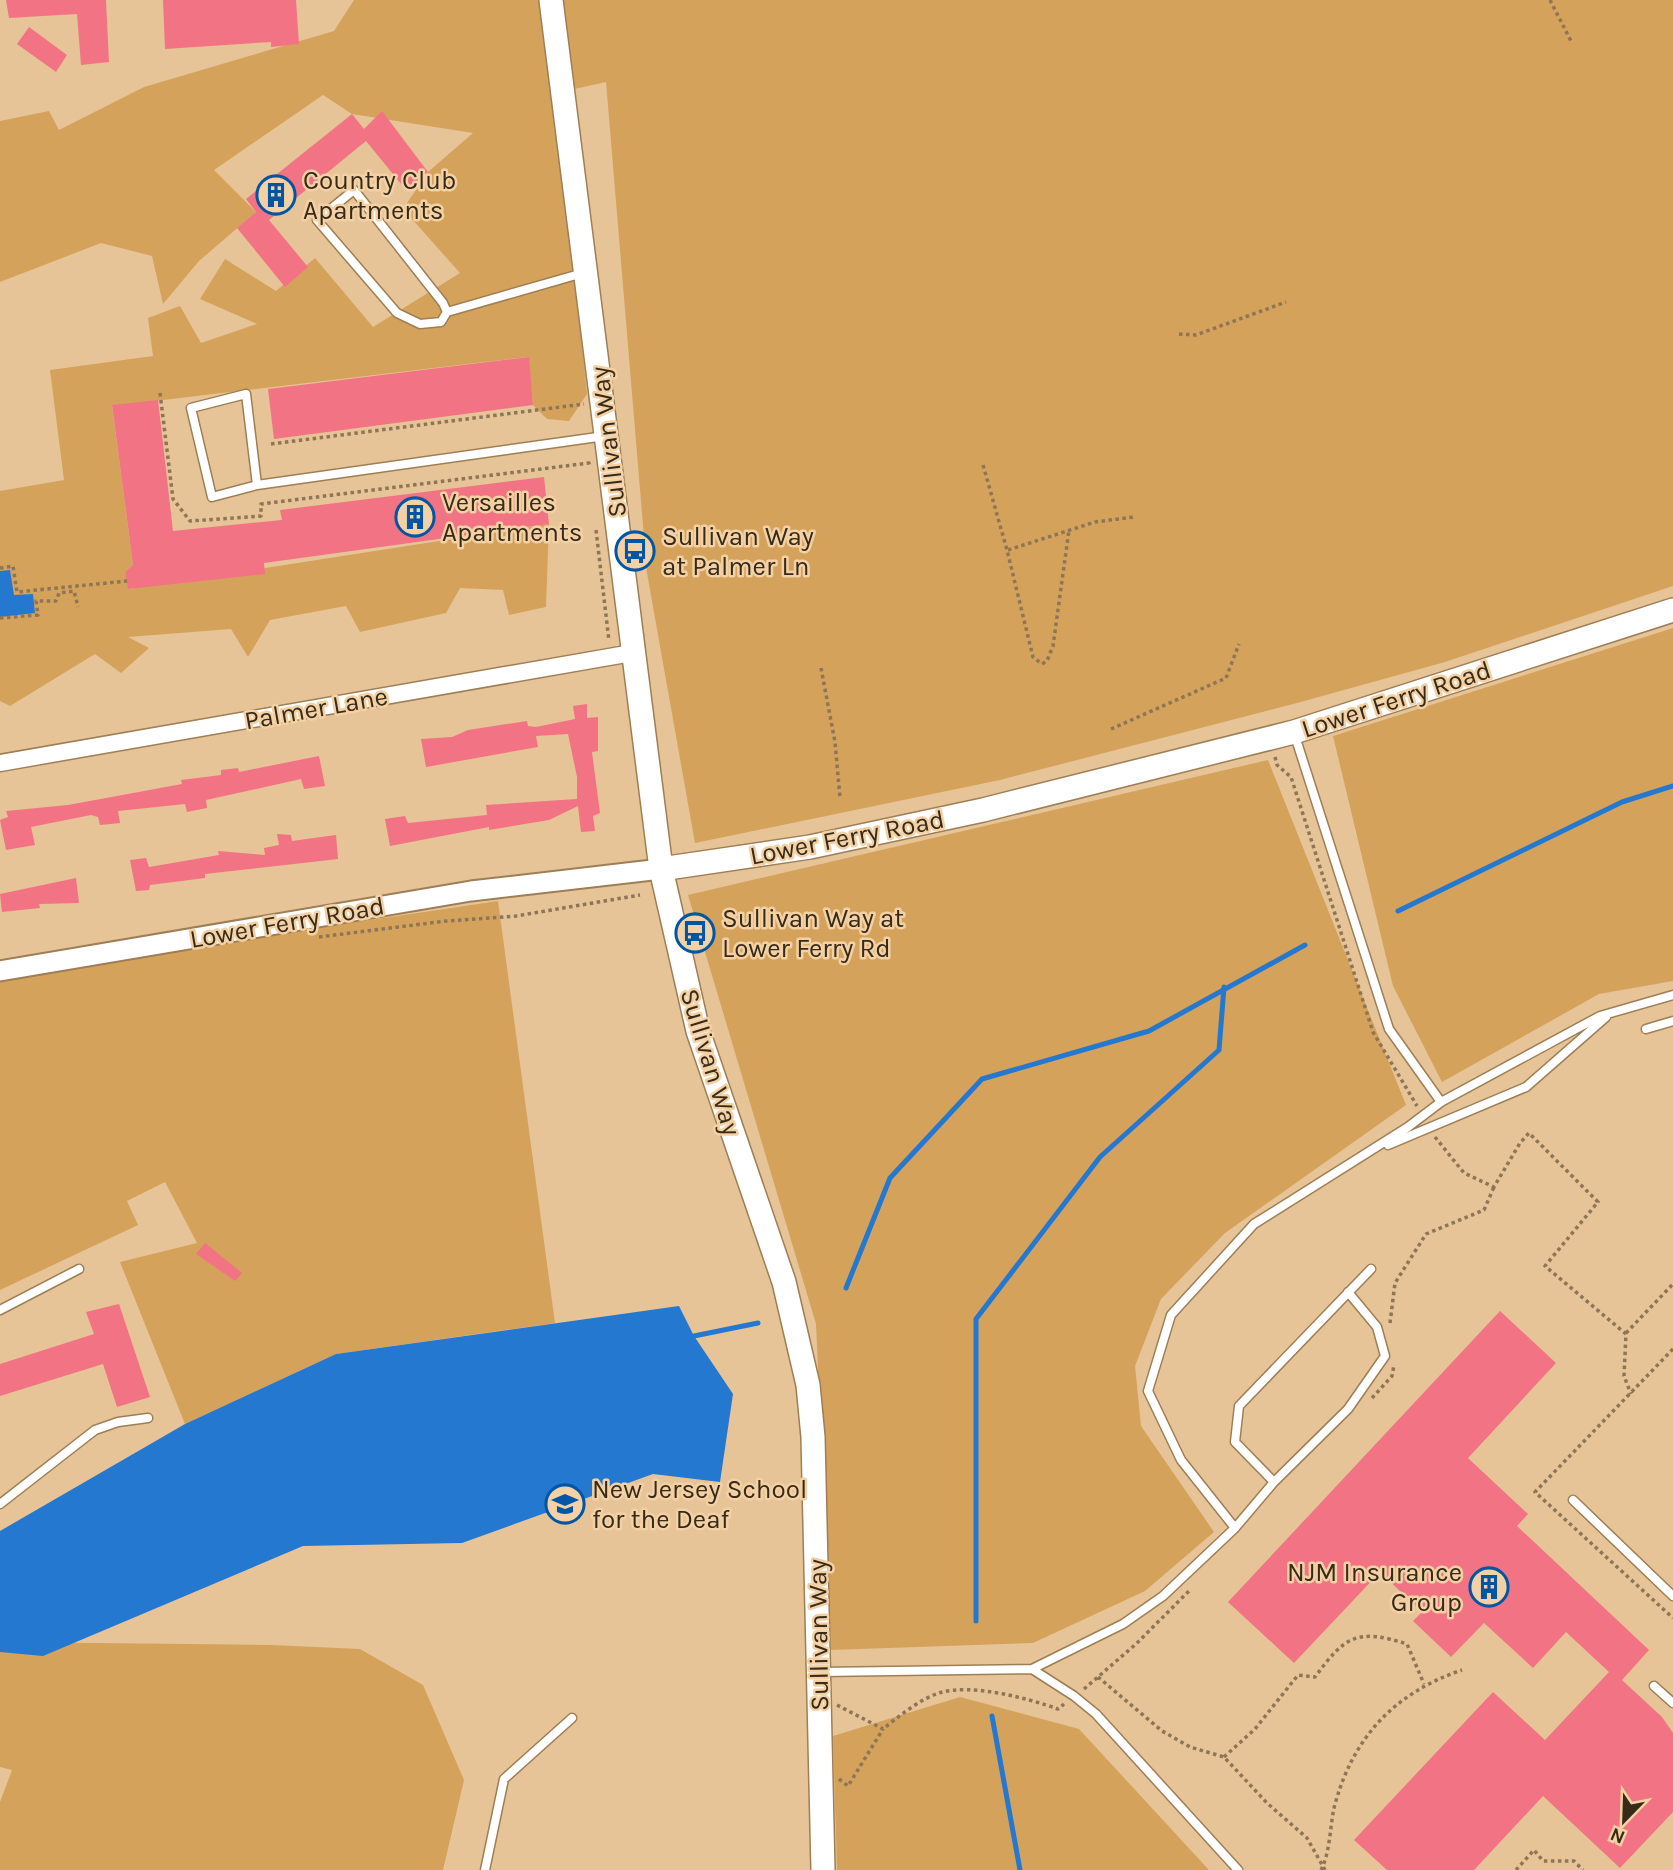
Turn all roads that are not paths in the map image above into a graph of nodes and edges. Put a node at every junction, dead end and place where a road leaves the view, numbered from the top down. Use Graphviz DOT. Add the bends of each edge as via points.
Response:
graph roads {
  1 [pos="551,0"];
  2 [pos="586,272"];
  3 [pos="447,312"];
  4 [pos="608,436"];
  5 [pos="257,485"];
  6 [pos="1673,610"];
  7 [pos="621,655"];
  8 [pos="1294,732"];
  9 [pos="0,763"];
  10 [pos="661,869"];
  11 [pos="0,971"];
  12 [pos="1673,995"];
  13 [pos="1611,1013"];
  14 [pos="1673,1021"];
  15 [pos="1646,1029"];
  16 [pos="1441,1102"];
  17 [pos="1368,1152"];
  18 [pos="79,1269"];
  19 [pos="1371,1269"];
  20 [pos="1348,1292"];
  21 [pos="0,1310"];
  22 [pos="148,1418"];
  23 [pos="1274,1482"];
  24 [pos="1573,1500"];
  25 [pos="0,1504"];
  26 [pos="1235,1528"];
  27 [pos="1673,1596"];
  28 [pos="1032,1669"];
  29 [pos="818,1672"];
  30 [pos="1654,1686"];
  31 [pos="1673,1703"];
  32 [pos="572,1717"];
  33 [pos="485,1870"];
  34 [pos="823,1870"];
  35 [pos="1238,1870"];
  1 -- 2 [label="main road, Sullivan Way"];
  2 -- 3 [label="lane"];
  2 -- 4 [label="main road, Sullivan Way"];
  3 -- 3 [label="lane" via="354,190 317,220 397,313 420,324 441,322"];
  4 -- 5 [label="lane"];
  4 -- 7 [label="main road, Sullivan Way"];
  5 -- 5 [label="lane" via="212,497 191,408 246,394"];
  6 -- 8 [label="main road, Lower Ferry Road"];
  7 -- 9 [label="street, Palmer Lane"];
  7 -- 10 [label="main road, Sullivan Way"];
  8 -- 10 [label="main road, Lower Ferry Road" via="933,821 810,847"];
  8 -- 16 [label="lane" via="1390,1030"];
  10 -- 11 [label="street, Lower Ferry Road" via="471,891"];
  10 -- 29 [label="main road, Sullivan Way" via="698,1031 784,1282 808,1385"];
  12 -- 13 [label="lane"];
  13 -- 16 [label="lane"];
  13 -- 17 [label="lane" via="1526,1087"];
  14 -- 15 [label="lane"];
  16 -- 17 [label="lane"];
  17 -- 26 [label="lane" via="1254,1224 1171,1315 1148,1391 1181,1460"];
  18 -- 21 [label="lane"];
  19 -- 20 [label="lane"];
  20 -- 23 [label="lane" via="1377,1327 1385,1356 1348,1409"];
  20 -- 23 [label="lane" via="1239,1406 1235,1442"];
  22 -- 25 [label="lane" via="95,1430"];
  23 -- 26 [label="lane"];
  24 -- 27 [label="lane"];
  26 -- 28 [label="lane" via="1163,1596 1123,1624"];
  28 -- 29 [label="lane"];
  28 -- 35 [label="lane" via="1096,1714"];
  29 -- 34 [label="main road, Sullivan Way"];
  30 -- 31 [label="lane"];
  32 -- 33 [label="lane" via="504,1779"];
}
